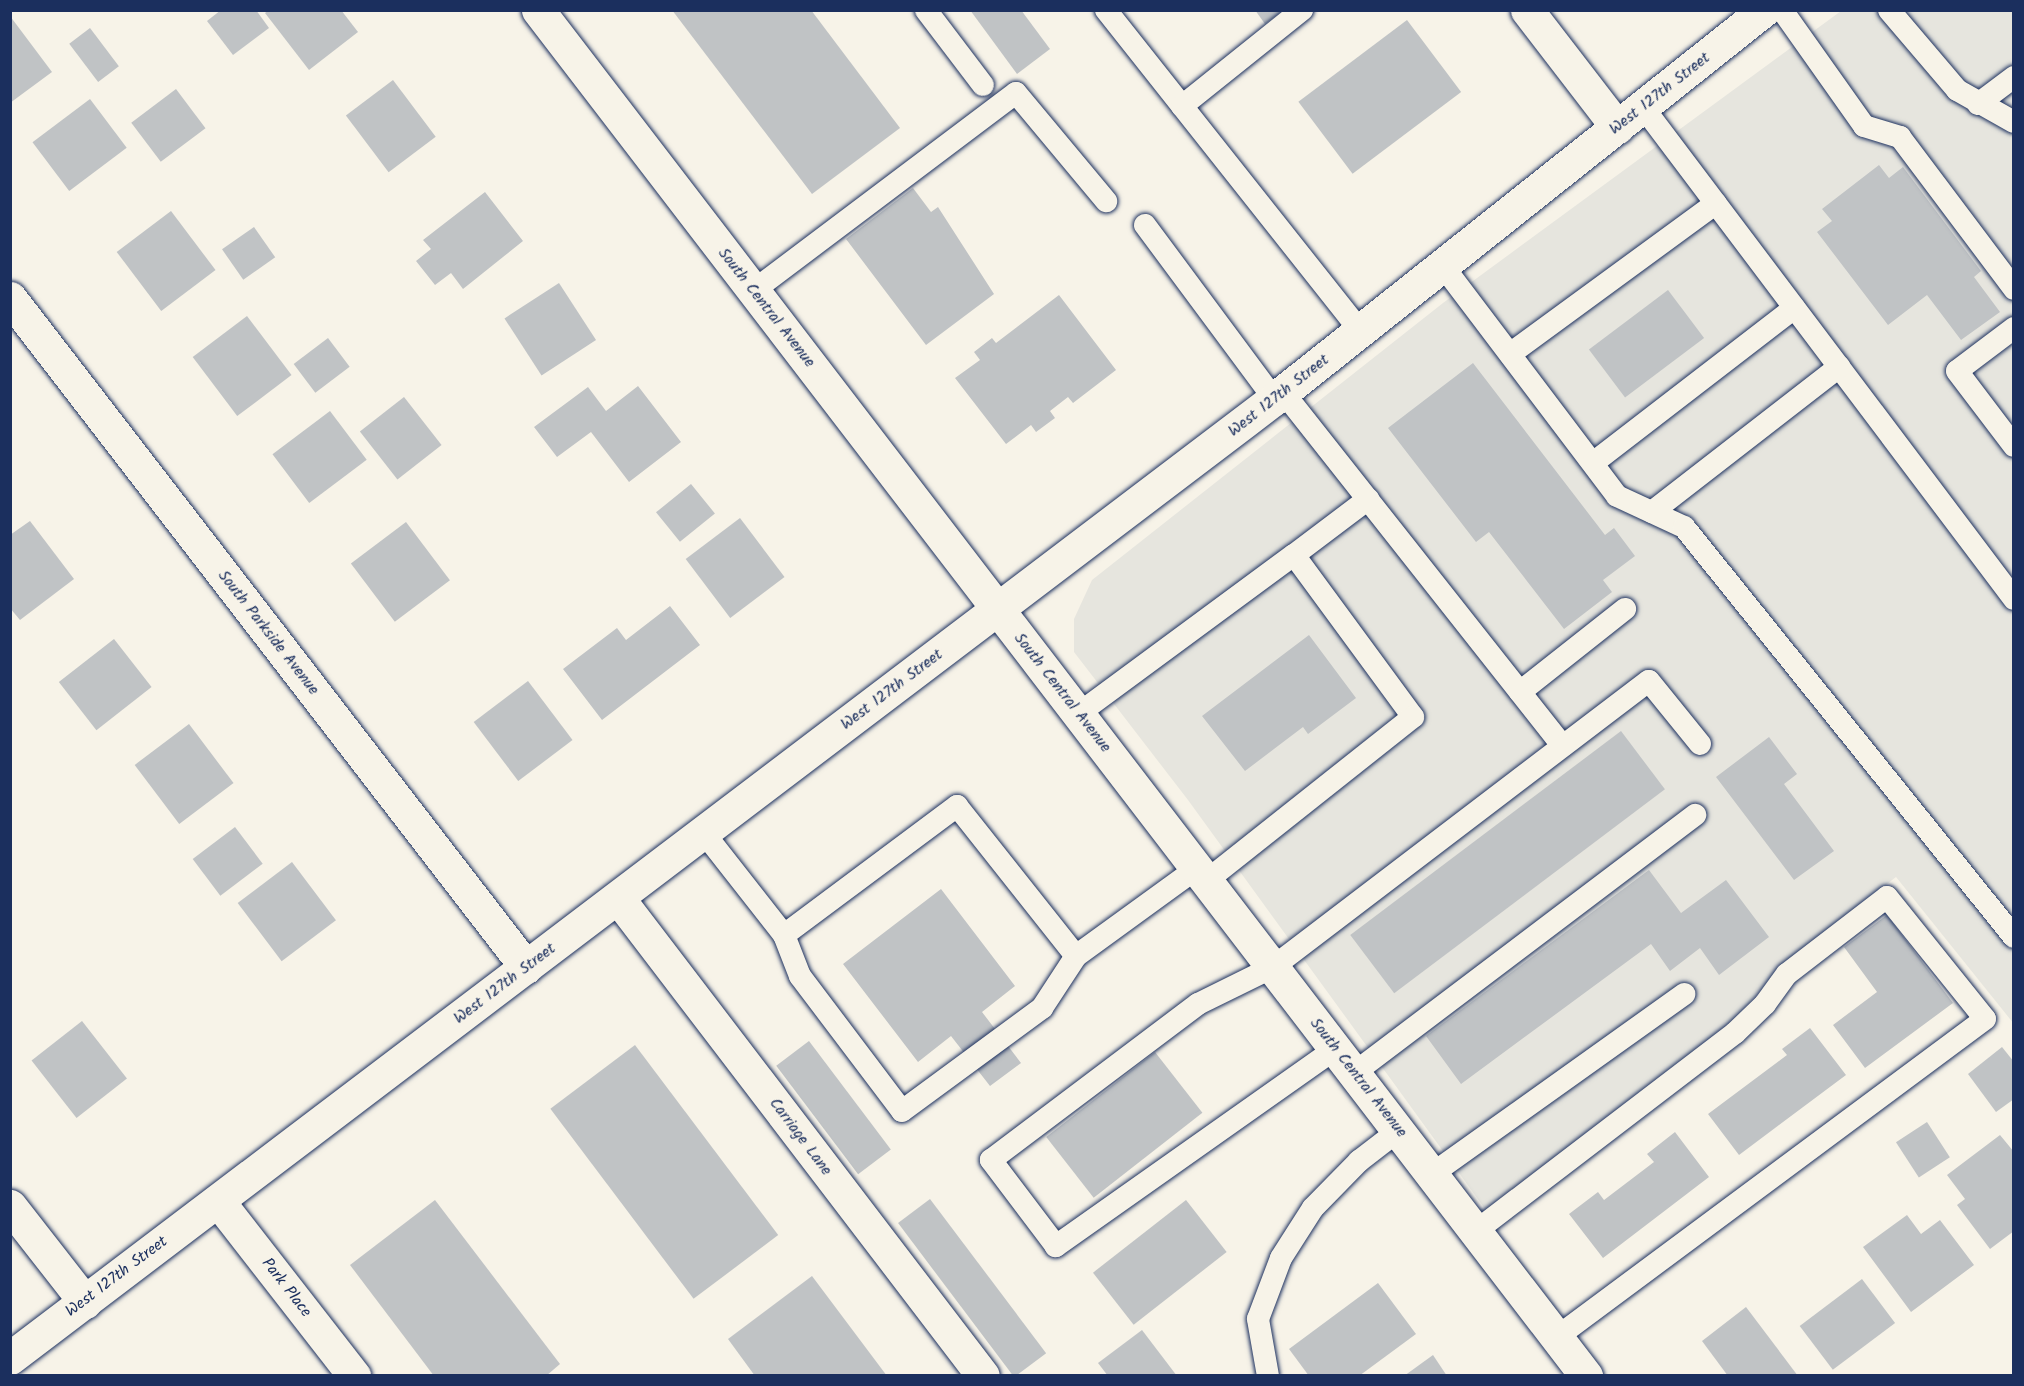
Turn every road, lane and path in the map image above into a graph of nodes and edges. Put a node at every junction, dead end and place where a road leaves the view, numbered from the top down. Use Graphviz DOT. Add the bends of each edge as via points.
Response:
graph roads {
  1 [pos="538,10"];
  2 [pos="926,10"];
  3 [pos="1106,10"];
  4 [pos="1302,10"];
  5 [pos="1527,10"];
  6 [pos="1764,10"];
  7 [pos="1782,10"];
  8 [pos="1889,10"];
  9 [pos="2013,77"];
  10 [pos="983,85"];
  11 [pos="1978,104"];
  12 [pos="1182,106"];
  13 [pos="1643,107"];
  14 [pos="2013,122"];
  15 [pos="1617,128"];
  16 [pos="1106,201"];
  17 [pos="1716,203"];
  18 [pos="1145,225"];
  19 [pos="1443,266"];
  20 [pos="2013,289"];
  21 [pos="753,291"];
  22 [pos="10,298"];
  23 [pos="1794,308"];
  24 [pos="2013,327"];
  25 [pos="1360,332"];
  26 [pos="1510,354"];
  27 [pos="1839,367"];
  28 [pos="1279,396"];
  29 [pos="2013,446"];
  30 [pos="1593,463"];
  31 [pos="1368,499"];
  32 [pos="1652,512"];
  33 [pos="1294,555"];
  34 [pos="2013,599"];
  35 [pos="998,609"];
  36 [pos="1625,609"];
  37 [pos="1520,692"];
  38 [pos="1078,714"];
  39 [pos="1700,744"];
  40 [pos="1563,746"];
  41 [pos="1695,815"];
  42 [pos="704,833"];
  43 [pos="1202,874"];
  44 [pos="618,898"];
  45 [pos="784,935"];
  46 [pos="2013,937"];
  47 [pos="1076,956"];
  48 [pos="1273,967"];
  49 [pos="526,968"];
  50 [pos="1684,994"];
  51 [pos="1345,1061"];
  52 [pos="1398,1131"];
  53 [pos="1432,1174"];
  54 [pos="218,1201"];
  55 [pos="10,1206"];
  56 [pos="1476,1231"];
  57 [pos="85,1302"];
  58 [pos="1557,1337"];
  59 [pos="10,1358"];
  60 [pos="354,1376"];
  61 [pos="983,1376"];
  62 [pos="1268,1376"];
  63 [pos="1586,1376"];
  1 -- 21 [label="street, South Central Avenue"];
  2 -- 10 [label="lane"];
  3 -- 12 [label="lane"];
  4 -- 12 [label="lane"];
  5 -- 15 [label="street"];
  6 -- 13 [label="street, West 127th Street"];
  7 -- 20 [label="lane" via="1864,126 1900,136"];
  8 -- 11 [label="lane" via="1957,90"];
  9 -- 11 [label="lane"];
  11 -- 14 [label="lane"];
  12 -- 25 [label="lane"];
  13 -- 15 [label="street, West 127th Street"];
  13 -- 17 [label="lane"];
  15 -- 19 [label="street, West 127th Street"];
  16 -- 21 [label="lane" via="1016,93"];
  17 -- 23 [label="lane"];
  17 -- 26 [label="lane"];
  18 -- 28 [label="lane"];
  19 -- 25 [label="street, West 127th Street"];
  19 -- 26 [label="lane"];
  21 -- 35 [label="street, South Central Avenue"];
  22 -- 49 [label="street, South Parkside Avenue"];
  23 -- 27 [label="lane"];
  23 -- 30 [label="lane"];
  24 -- 29 [label="lane" via="1957,371"];
  25 -- 28 [label="street, West 127th Street"];
  26 -- 30 [label="lane"];
  27 -- 32 [label="lane"];
  27 -- 34 [label="lane"];
  28 -- 31 [label="lane"];
  28 -- 35 [label="street, West 127th Street"];
  30 -- 32 [label="lane" via="1617,496"];
  31 -- 33 [label="lane"];
  31 -- 37 [label="lane"];
  32 -- 46 [label="lane" via="1684,527"];
  33 -- 38 [label="lane"];
  33 -- 43 [label="lane" via="1413,717"];
  35 -- 38 [label="street, South Central Avenue"];
  35 -- 42 [label="street, West 127th Street"];
  36 -- 37 [label="lane"];
  37 -- 40 [label="lane"];
  38 -- 43 [label="street, South Central Avenue"];
  39 -- 40 [label="lane" via="1649,681"];
  40 -- 48 [label="lane"];
  41 -- 51 [label="lane"];
  42 -- 44 [label="street, West 127th Street"];
  42 -- 45 [label="lane"];
  43 -- 47 [label="lane"];
  43 -- 48 [label="street, South Central Avenue"];
  44 -- 49 [label="street, West 127th Street"];
  44 -- 61 [label="street, Carriage Lane"];
  45 -- 47 [label="lane" via="957,806"];
  45 -- 47 [label="lane" via="800,976 902,1110 1042,1008"];
  48 -- 51 [label="street, South Central Avenue"];
  48 -- 51 [label="lane" via="1198,1005 991,1160 1056,1246"];
  49 -- 54 [label="street, West 127th Street"];
  50 -- 53 [label="lane"];
  51 -- 52 [label="street, South Central Avenue"];
  52 -- 53 [label="street, South Central Avenue"];
  52 -- 62 [label="lane" via="1359,1161 1312,1208 1281,1258 1258,1319"];
  53 -- 56 [label="street, South Central Avenue"];
  54 -- 57 [label="street, West 127th Street"];
  54 -- 60 [label="street, Park Place"];
  55 -- 57 [label="street"];
  56 -- 58 [label="street, South Central Avenue"];
  56 -- 58 [label="lane" via="1735,1033 1765,1004 1787,974 1887,897 1985,1019"];
  57 -- 59 [label="street, West 127th Street"];
  58 -- 63 [label="street, South Central Avenue"];
}
